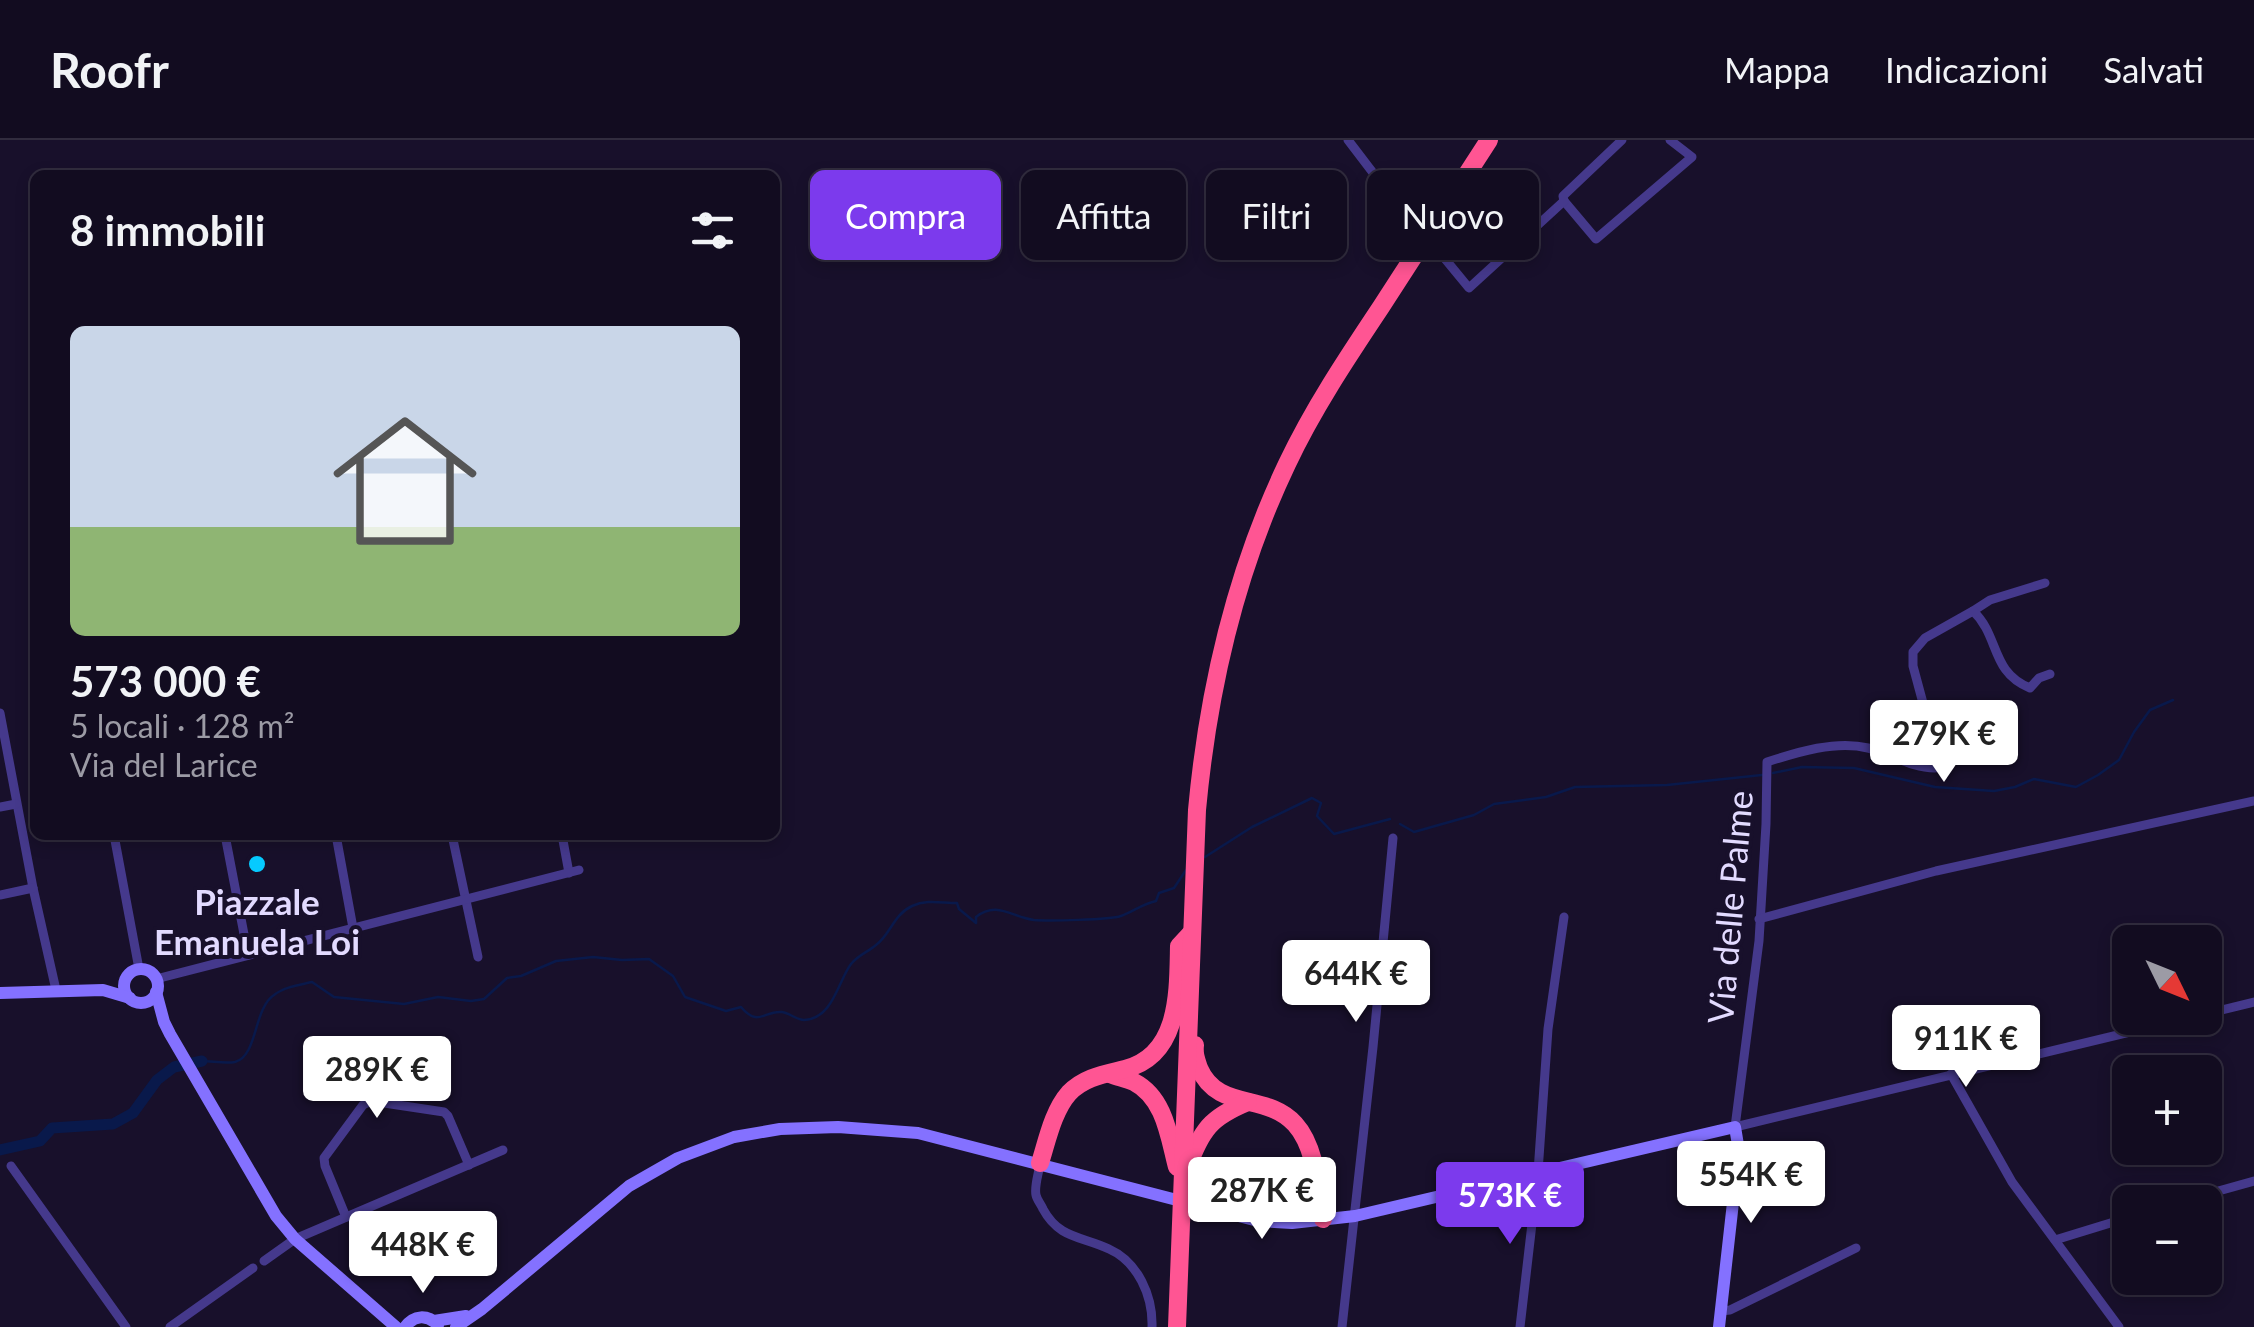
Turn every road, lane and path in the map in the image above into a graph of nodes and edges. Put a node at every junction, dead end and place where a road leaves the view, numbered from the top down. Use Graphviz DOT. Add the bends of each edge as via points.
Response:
graph roads {
  1 [pos="1348,140"];
  2 [pos="1489,140"];
  3 [pos="1622,140"];
  4 [pos="1670,140"];
  5 [pos="1371,170"];
  6 [pos="1470,170"];
  7 [pos="1564,201"];
  8 [pos="1539,224"];
  9 [pos="1411,260"];
  10 [pos="1446,260"];
  11 [pos="1500,260"];
  12 [pos="2045,583"];
  13 [pos="1974,612"];
  14 [pos="2050,674"];
  15 [pos="0,713"];
  16 [pos="2,734"];
  17 [pos="2254,801"];
  18 [pos="16,804"];
  19 [pos="0,808"];
  20 [pos="1393,838"];
  21 [pos="115,840"];
  22 [pos="226,840"];
  23 [pos="337,840"];
  24 [pos="453,840"];
  25 [pos="564,840"];
  26 [pos="33,888"];
  27 [pos="0,894"];
  28 [pos="465,900"];
  29 [pos="1564,917"];
  30 [pos="1759,919"];
  31 [pos="354,928"];
  32 [pos="1192,928"];
  33 [pos="248,956"];
  34 [pos="1191,956"];
  35 [pos="478,957"];
  36 [pos="139,969"];
  37 [pos="126,977"];
  38 [pos="156,986"];
  39 [pos="56,990"];
  40 [pos="103,990"];
  41 [pos="0,992"];
  42 [pos="133,1000"];
  43 [pos="2254,1002"];
  44 [pos="2222,1010"];
  45 [pos="170,1034"];
  46 [pos="2116,1035"];
  47 [pos="1107,1073"];
  48 [pos="1951,1074"];
  49 [pos="1248,1102"];
  50 [pos="1735,1127"];
  51 [pos="503,1150"];
  52 [pos="1040,1164"];
  53 [pos="469,1165"];
  54 [pos="11,1166"];
  55 [pos="1538,1172"];
  56 [pos="2254,1181"];
  57 [pos="1181,1182"];
  58 [pos="2222,1190"];
  59 [pos="1355,1216"];
  60 [pos="346,1217"];
  61 [pos="1323,1219"];
  62 [pos="2112,1223"];
  63 [pos="295,1239"];
  64 [pos="2055,1240"];
  65 [pos="1856,1248"];
  66 [pos="264,1261"];
  67 [pos="253,1268"];
  68 [pos="482,1308"];
  69 [pos="1721,1311"];
  70 [pos="436,1324"];
  71 [pos="403,1326"];
  72 [pos="126,1327"];
  73 [pos="170,1327"];
  74 [pos="456,1327"];
  75 [pos="1152,1327"];
  76 [pos="1177,1327"];
  77 [pos="1342,1327"];
  78 [pos="1520,1327"];
  79 [pos="1719,1327"];
  80 [pos="2120,1327"];
  1 -- 5 [label="street"];
  2 -- 6 [label="highway"];
  3 -- 7 [label="street"];
  4 -- 7 [label="street" via="1692,156 1596,239"];
  7 -- 8 [label="street"];
  9 -- 32 [label="highway" via="1318,404 1286,466 1236,596 1203,746"];
  10 -- 11 [label="street" via="1469,288"];
  12 -- 13 [label="street" via="1990,600"];
  13 -- 14 [label="street" via="2018,684 2030,688"];
  13 -- 30 [label="street, Via delle Palme" via="1925,638 1913,652 1935,768 1864,747 1834,746 1767,762"];
  15 -- 16 [label="street"];
  16 -- 18 [label="street"];
  17 -- 30 [label="street" via="1936,871"];
  18 -- 19 [label="street"];
  18 -- 26 [label="street"];
  20 -- 59 [label="street"];
  21 -- 36 [label="street"];
  22 -- 33 [label="street"];
  23 -- 31 [label="street"];
  24 -- 28 [label="street"];
  25 -- 28 [label="street" via="574,872"];
  26 -- 27 [label="street"];
  26 -- 39 [label="street"];
  28 -- 31 [label="street"];
  28 -- 35 [label="street"];
  29 -- 55 [label="street"];
  30 -- 50 [label="street, Via delle Palme"];
  31 -- 33 [label="street"];
  32 -- 34 [label="highway"];
  32 -- 47 [label="highway" via="1179,946 1171,1028 1156,1054"];
  33 -- 38 [label="street"];
  34 -- 49 [label="highway" via="1199,980 1194,1055 1218,1092"];
  34 -- 57 [label="highway"];
  36 -- 37 [label="street"];
  36 -- 38 [label="street" via="151,972"];
  37 -- 40 [label="street"];
  37 -- 42 [label="street" via="124,988"];
  38 -- 42 [label="street" via="149,1000"];
  38 -- 45 [label="street"];
  39 -- 40 [label="street"];
  39 -- 41 [label="street"];
  40 -- 42 [label="street"];
  42 -- 45 [label="street"];
  43 -- 44 [label="street"];
  45 -- 63 [label="street"];
  46 -- 48 [label="street"];
  47 -- 52 [label="highway" via="1086,1080 1062,1102"];
  47 -- 57 [label="highway" via="1134,1082 1162,1111"];
  48 -- 50 [label="street"];
  48 -- 64 [label="street" via="2012,1182"];
  49 -- 57 [label="highway" via="1209,1124"];
  49 -- 61 [label="highway" via="1269,1106 1297,1126 1308,1146"];
  50 -- 55 [label="street"];
  50 -- 69 [label="street"];
  51 -- 53 [label="street"];
  52 -- 61 [label="street" via="1258,1221"];
  52 -- 68 [label="street" via="918,1133 822,1128 734,1137 629,1186"];
  52 -- 75 [label="street" via="1036,1194 1050,1221 1131,1264 1147,1290"];
  53 -- 60 [label="street"];
  53 -- 60 [label="street" via="444,1112 370,1101 324,1158"];
  54 -- 72 [label="street"];
  55 -- 59 [label="street"];
  55 -- 78 [label="street"];
  56 -- 58 [label="street"];
  57 -- 76 [label="highway"];
  59 -- 61 [label="street"];
  59 -- 77 [label="street"];
  60 -- 63 [label="street"];
  62 -- 64 [label="street"];
  63 -- 66 [label="street"];
  63 -- 71 [label="street"];
  64 -- 80 [label="street"];
  65 -- 69 [label="street"];
  67 -- 73 [label="street"];
  68 -- 70 [label="street"];
  68 -- 74 [label="street"];
  69 -- 79 [label="street"];
  70 -- 71 [label="street" via="423,1317"];
}
